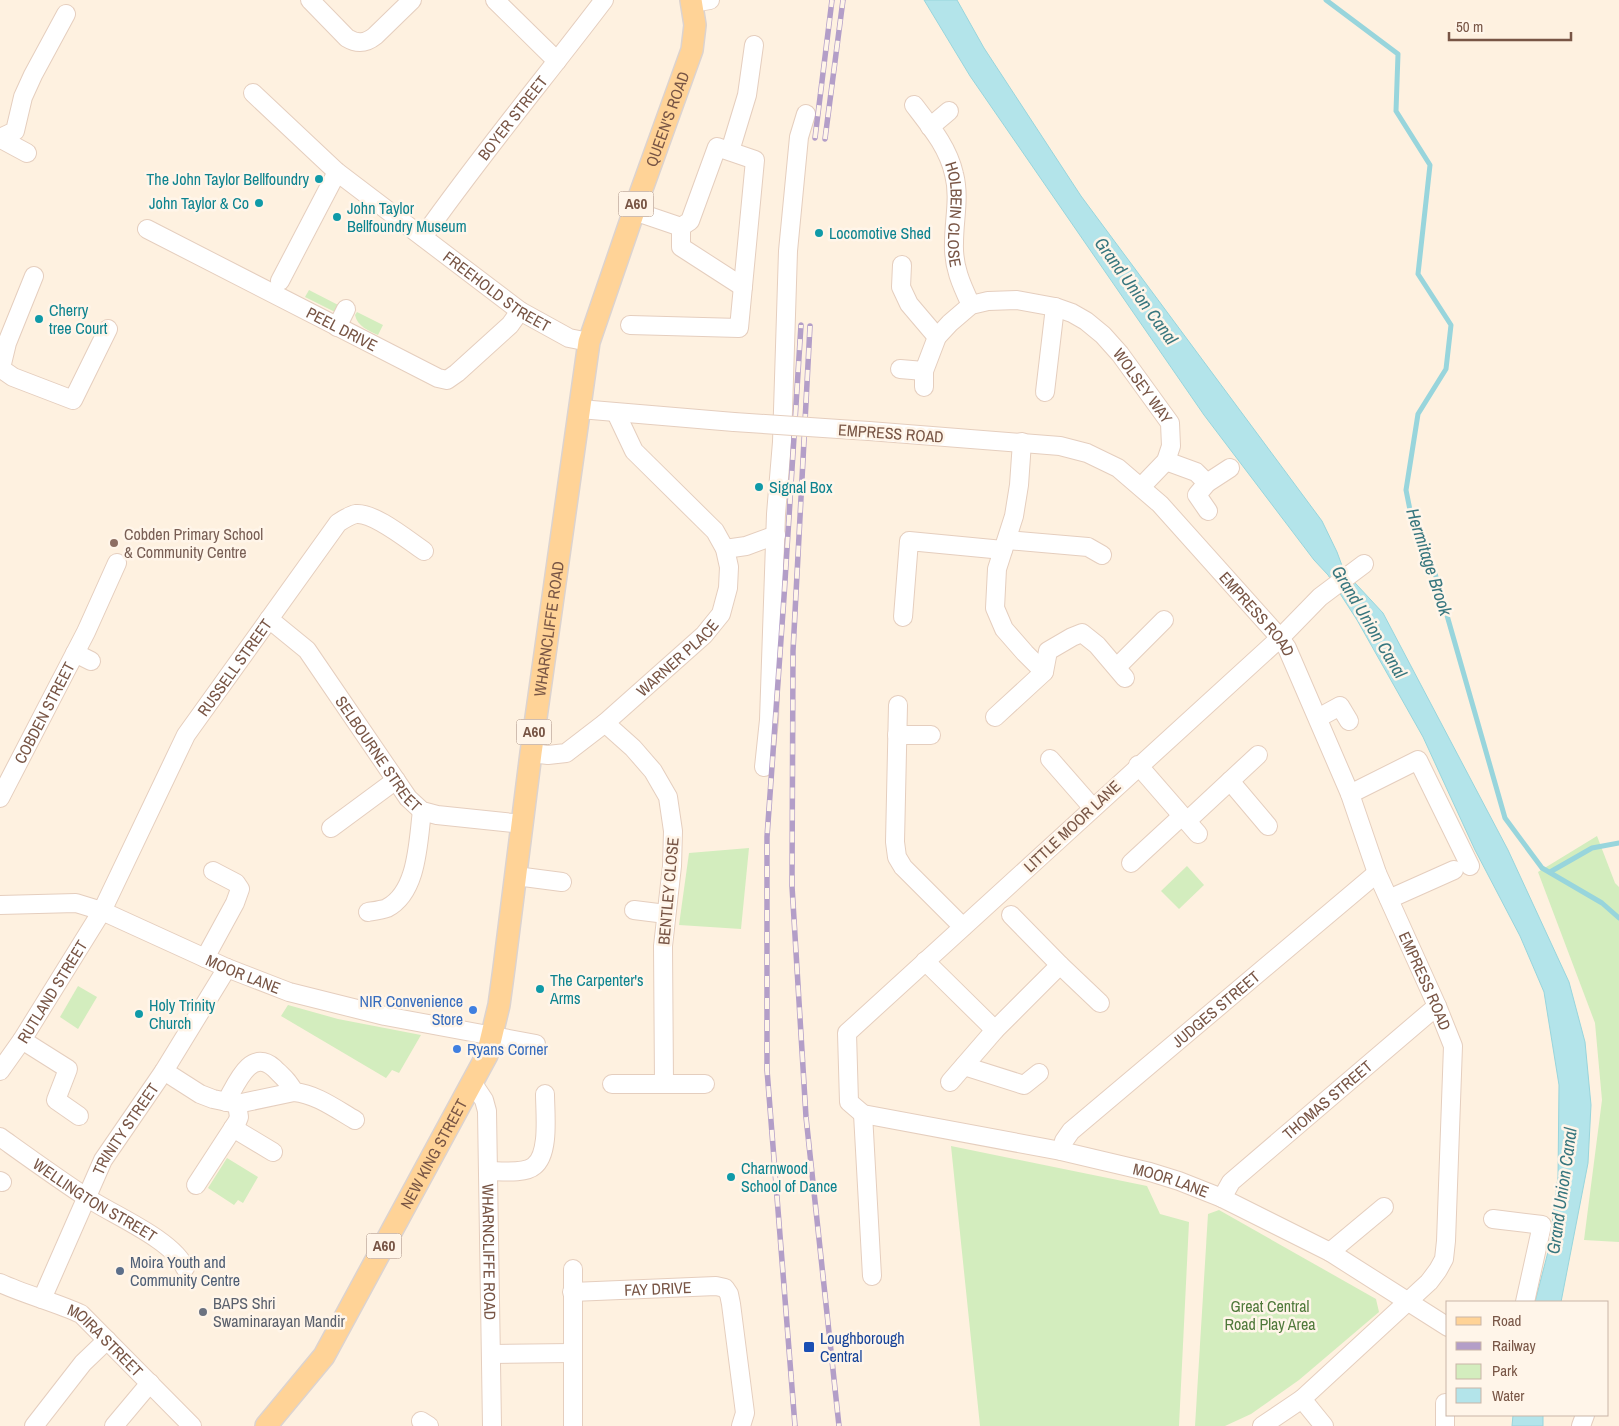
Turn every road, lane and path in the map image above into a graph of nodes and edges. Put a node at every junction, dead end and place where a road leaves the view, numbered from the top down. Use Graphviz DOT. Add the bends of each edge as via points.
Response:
graph roads {
  1 [pos="310,0"];
  2 [pos="412,0"];
  3 [pos="495,0"];
  4 [pos="604,0"];
  5 [pos="698,1"];
  6 [pos="66,14"];
  7 [pos="754,45"];
  8 [pos="557,61"];
  9 [pos="253,93"];
  10 [pos="914,105"];
  11 [pos="949,111"];
  12 [pos="806,114"];
  13 [pos="930,127"];
  14 [pos="0,139"];
  15 [pos="730,151"];
  16 [pos="27,153"];
  17 [pos="337,172"];
  18 [pos="634,210"];
  19 [pos="681,227"];
  20 [pos="147,229"];
  21 [pos="423,237"];
  22 [pos="902,265"];
  23 [pos="34,276"];
  24 [pos="280,281"];
  25 [pos="742,287"];
  26 [pos="971,305"];
  27 [pos="1055,307"];
  28 [pos="346,309"];
  29 [pos="520,311"];
  30 [pos="630,325"];
  31 [pos="337,327"];
  32 [pos="108,329"];
  33 [pos="937,337"];
  34 [pos="589,342"];
  35 [pos="0,368"];
  36 [pos="900,369"];
  37 [pos="1045,392"];
  38 [pos="580,409"];
  39 [pos="616,413"];
  40 [pos="1022,442"];
  41 [pos="1166,461"];
  42 [pos="1230,468"];
  43 [pos="1207,483"];
  44 [pos="1141,487"];
  45 [pos="1208,511"];
  46 [pos="776,535"];
  47 [pos="1005,545"];
  48 [pos="725,549"];
  49 [pos="424,551"];
  50 [pos="1102,555"];
  51 [pos="117,563"];
  52 [pos="1364,564"];
  53 [pos="903,617"];
  54 [pos="269,619"];
  55 [pos="1164,620"];
  56 [pos="1280,638"];
  57 [pos="75,653"];
  58 [pos="91,661"];
  59 [pos="1044,672"];
  60 [pos="898,704"];
  61 [pos="995,717"];
  62 [pos="1318,718"];
  63 [pos="1348,721"];
  64 [pos="605,723"];
  65 [pos="897,735"];
  66 [pos="931,735"];
  67 [pos="530,753"];
  68 [pos="1258,755"];
  69 [pos="1050,759"];
  70 [pos="1138,765"];
  71 [pos="764,767"];
  72 [pos="396,780"];
  73 [pos="1230,781"];
  74 [pos="1350,794"];
  75 [pos="0,798"];
  76 [pos="1092,807"];
  77 [pos="422,811"];
  78 [pos="523,824"];
  79 [pos="1189,824"];
  80 [pos="1268,826"];
  81 [pos="331,828"];
  82 [pos="1131,864"];
  83 [pos="213,871"];
  84 [pos="1377,873"];
  85 [pos="516,876"];
  86 [pos="562,882"];
  87 [pos="1389,899"];
  88 [pos="0,905"];
  89 [pos="634,910"];
  90 [pos="102,911"];
  91 [pos="368,912"];
  92 [pos="666,914"];
  93 [pos="1012,915"];
  94 [pos="963,927"];
  95 [pos="205,958"];
  96 [pos="925,961"];
  97 [pos="1060,965"];
  98 [pos="227,968"];
  99 [pos="1100,1003"];
  100 [pos="1437,1006"];
  101 [pos="995,1030"];
  102 [pos="22,1040"];
  103 [pos="536,1044"];
  104 [pos="489,1046"];
  105 [pos="964,1066"];
  106 [pos="0,1071"];
  107 [pos="164,1071"];
  108 [pos="1039,1074"];
  109 [pos="472,1082"];
  110 [pos="950,1082"];
  111 [pos="664,1083"];
  112 [pos="612,1084"];
  113 [pos="705,1084"];
  114 [pos="297,1092"];
  115 [pos="545,1094"];
  116 [pos="232,1103"];
  117 [pos="863,1114"];
  118 [pos="79,1116"];
  119 [pos="355,1120"];
  120 [pos="233,1128"];
  121 [pos="0,1137"];
  122 [pos="1061,1151"];
  123 [pos="273,1152"];
  124 [pos="488,1171"];
  125 [pos="196,1185"];
  126 [pos="87,1198"];
  127 [pos="1222,1198"];
  128 [pos="1384,1207"];
  129 [pos="1493,1219"];
  130 [pos="1330,1252"];
  131 [pos="185,1268"];
  132 [pos="573,1269"];
  133 [pos="872,1276"];
  134 [pos="0,1282"];
  135 [pos="572,1292"];
  136 [pos="42,1299"];
  137 [pos="1525,1301"];
  138 [pos="1407,1303"];
  139 [pos="1446,1326"];
  140 [pos="106,1340"];
  141 [pos="572,1353"];
  142 [pos="491,1354"];
  143 [pos="150,1383"];
  144 [pos="1302,1399"];
  145 [pos="34,1426"];
  146 [pos="114,1426"];
  147 [pos="192,1426"];
  148 [pos="266,1426"];
  149 [pos="492,1426"];
  150 [pos="573,1426"];
  151 [pos="741,1426"];
  152 [pos="1262,1426"];
  153 [pos="1324,1426"];
  1 -- 2 [label="street" via="347,38 362,43 375,36"];
  3 -- 8 [label="street"];
  4 -- 8 [label="street, BOYER STREET"];
  5 -- 18 [label="main road, QUEEN'S ROAD / A60" via="692,50"];
  6 -- 14 [label="street" via="23,97 15,131"];
  7 -- 15 [label="street" via="748,95"];
  8 -- 21 [label="street, BOYER STREET"];
  9 -- 17 [label="street, FREEHOLD STREET"];
  10 -- 13 [label="street, HOLBEIN CLOSE"];
  11 -- 13 [label="street"];
  12 -- 46 [label="street" via="799,136 788,251"];
  13 -- 26 [label="street, HOLBEIN CLOSE" via="948,154 954,173 957,191 955,267"];
  14 -- 16 [label="street"];
  15 -- 19 [label="street" via="716,147 690,221"];
  15 -- 25 [label="street" via="755,160"];
  17 -- 21 [label="street, FREEHOLD STREET"];
  17 -- 24 [label="street"];
  18 -- 19 [label="street"];
  18 -- 34 [label="main road, QUEEN'S ROAD / A60"];
  19 -- 25 [label="street" via="681,247"];
  20 -- 31 [label="street, PEEL DRIVE"];
  21 -- 29 [label="street, FREEHOLD STREET"];
  22 -- 33 [label="street" via="901,287 909,304"];
  23 -- 35 [label="street" via="6,343"];
  25 -- 30 [label="street" via="739,328"];
  26 -- 27 [label="street, WOLSEY WAY" via="1017,300"];
  26 -- 33 [label="street"];
  27 -- 37 [label="street"];
  27 -- 41 [label="street, WOLSEY WAY" via="1072,313 1103,334 1157,404 1170,423 1171,446"];
  28 -- 31 [label="street"];
  29 -- 31 [label="street, PEEL DRIVE" via="510,325 447,380"];
  29 -- 34 [label="street, FREEHOLD STREET" via="570,338"];
  32 -- 35 [label="street" via="73,400 13,377"];
  33 -- 36 [label="street" via="924,379"];
  34 -- 38 [label="main road, QUEEN'S ROAD / A60"];
  38 -- 39 [label="street, EMPRESS ROAD"];
  38 -- 67 [label="main road, WHARNCLIFFE ROAD / A60"];
  39 -- 40 [label="street, EMPRESS ROAD, bridge"];
  39 -- 48 [label="street, WARNER PLACE" via="634,451 714,531"];
  40 -- 44 [label="street, EMPRESS ROAD" via="1087,453 1118,468"];
  40 -- 47 [label="street" via="1014,516"];
  41 -- 43 [label="street" via="1196,472"];
  41 -- 44 [label="street"];
  42 -- 43 [label="street"];
  43 -- 45 [label="street" via="1197,495"];
  44 -- 56 [label="street, EMPRESS ROAD"];
  46 -- 48 [label="street" via="746,546"];
  46 -- 71 [label="street"];
  47 -- 50 [label="street" via="1088,547"];
  47 -- 53 [label="street" via="909,541"];
  47 -- 59 [label="street" via="997,569 995,608 1004,629"];
  48 -- 64 [label="street, WARNER PLACE" via="729,568 728,588 720,614 704,635"];
  49 -- 54 [label="street, RUSSELL STREET" via="376,519 356,514 346,518 338,523"];
  51 -- 57 [label="street, COBDEN STREET"];
  52 -- 56 [label="street, LITTLE MOOR LANE" via="1320,597"];
  54 -- 72 [label="street, SELBOURNE STREET" via="307,650"];
  54 -- 90 [label="street, RUSSELL STREET" via="186,735"];
  55 -- 59 [label="street" via="1121,672 1082,633 1048,651"];
  56 -- 62 [label="street, EMPRESS ROAD"];
  56 -- 70 [label="street, LITTLE MOOR LANE"];
  57 -- 58 [label="street, COBDEN STREET"];
  57 -- 75 [label="street, COBDEN STREET"];
  59 -- 61 [label="street"];
  60 -- 65 [label="street"];
  62 -- 63 [label="street" via="1340,706"];
  62 -- 74 [label="street, EMPRESS ROAD"];
  64 -- 67 [label="street, WARNER PLACE" via="566,753"];
  64 -- 92 [label="street, BENTLEY CLOSE" via="653,771 668,797 673,831"];
  65 -- 66 [label="street"];
  65 -- 94 [label="street" via="897,857 902,867"];
  67 -- 78 [label="main road, WHARNCLIFFE ROAD / A60"];
  68 -- 73 [label="street"];
  69 -- 76 [label="street"];
  70 -- 76 [label="street, LITTLE MOOR LANE"];
  70 -- 79 [label="street"];
  72 -- 77 [label="street, SELBOURNE STREET"];
  72 -- 81 [label="street"];
  73 -- 79 [label="street"];
  73 -- 80 [label="street"];
  74 -- 84 [label="street, EMPRESS ROAD"];
  74 -- 87 [label="street" via="1418,760 1462,868"];
  76 -- 94 [label="street, LITTLE MOOR LANE"];
  77 -- 78 [label="street, SELBOURNE STREET"];
  77 -- 91 [label="street" via="412,876 406,890 399,900 386,908"];
  78 -- 85 [label="main road, WHARNCLIFFE ROAD / A60"];
  79 -- 82 [label="street"];
  83 -- 95 [label="street" via="236,883 240,889"];
  84 -- 87 [label="street, EMPRESS ROAD"];
  84 -- 122 [label="street, JUDGES STREET" via="1072,1131"];
  85 -- 86 [label="street"];
  85 -- 104 [label="main road, WHARNCLIFFE ROAD / A60" via="512,953"];
  87 -- 100 [label="street, EMPRESS ROAD"];
  88 -- 90 [label="street, MOOR LANE" via="76,903"];
  89 -- 92 [label="street"];
  90 -- 95 [label="street, MOOR LANE"];
  90 -- 102 [label="street, RUTLAND STREET" via="46,991"];
  92 -- 111 [label="street, BENTLEY CLOSE" via="663,946"];
  93 -- 97 [label="street"];
  94 -- 96 [label="street, LITTLE MOOR LANE"];
  95 -- 98 [label="street, MOOR LANE"];
  96 -- 101 [label="street"];
  96 -- 117 [label="street, LITTLE MOOR LANE" via="846,1032 849,1102"];
  97 -- 99 [label="street"];
  97 -- 101 [label="street"];
  98 -- 104 [label="street, MOOR LANE" via="289,992"];
  98 -- 107 [label="street, TRINITY STREET"];
  100 -- 127 [label="street, THOMAS STREET" via="1231,1182"];
  100 -- 138 [label="street, EMPRESS ROAD" via="1453,1046 1446,1241 1444,1259 1438,1270"];
  101 -- 105 [label="street"];
  102 -- 106 [label="street, RUTLAND STREET"];
  102 -- 118 [label="street" via="68,1069 56,1100"];
  103 -- 104 [label="street, MOOR LANE"];
  104 -- 109 [label="main road, NEW KING STREET / A60"];
  105 -- 108 [label="street" via="1024,1085"];
  105 -- 110 [label="street"];
  107 -- 116 [label="street" via="200,1094"];
  107 -- 126 [label="street, TRINITY STREET" via="103,1160"];
  109 -- 124 [label="street, WHARNCLIFFE ROAD" via="487,1111"];
  109 -- 148 [label="main road, NEW KING STREET / A60" via="324,1356"];
  111 -- 112 [label="street"];
  111 -- 113 [label="street"];
  114 -- 116 [label="street"];
  114 -- 116 [label="street" via="268,1063 260,1061 248,1066"];
  114 -- 119 [label="street" via="316,1098"];
  115 -- 124 [label="street" via="544,1150 534,1166 520,1171"];
  116 -- 120 [label="street" via="238,1117"];
  117 -- 122 [label="street, MOOR LANE"];
  117 -- 133 [label="street"];
  120 -- 123 [label="street"];
  120 -- 125 [label="street"];
  121 -- 126 [label="street, WELLINGTON STREET"];
  122 -- 127 [label="street, MOOR LANE" via="1150,1172"];
  124 -- 142 [label="street, WHARNCLIFFE ROAD"];
  126 -- 131 [label="street, WELLINGTON STREET" via="152,1236"];
  126 -- 136 [label="street, TRINITY STREET"];
  127 -- 130 [label="street, MOOR LANE"];
  128 -- 130 [label="street"];
  129 -- 137 [label="street" via="1542,1225"];
  130 -- 138 [label="street, MOOR LANE"];
  132 -- 135 [label="street"];
  134 -- 136 [label="street, MOIRA STREET"];
  135 -- 141 [label="street"];
  135 -- 151 [label="street, FAY DRIVE" via="725,1288 731,1304 745,1414"];
  136 -- 140 [label="street, MOIRA STREET" via="81,1314"];
  138 -- 139 [label="street, MOOR LANE"];
  138 -- 144 [label="street, EMPRESS ROAD"];
  140 -- 143 [label="street, MOIRA STREET"];
  140 -- 145 [label="street" via="83,1363"];
  141 -- 142 [label="street"];
  141 -- 150 [label="street"];
  142 -- 149 [label="street, WHARNCLIFFE ROAD"];
  143 -- 146 [label="street"];
  143 -- 147 [label="street, MOIRA STREET"];
  144 -- 152 [label="street, EMPRESS ROAD"];
  144 -- 153 [label="street"];
}
